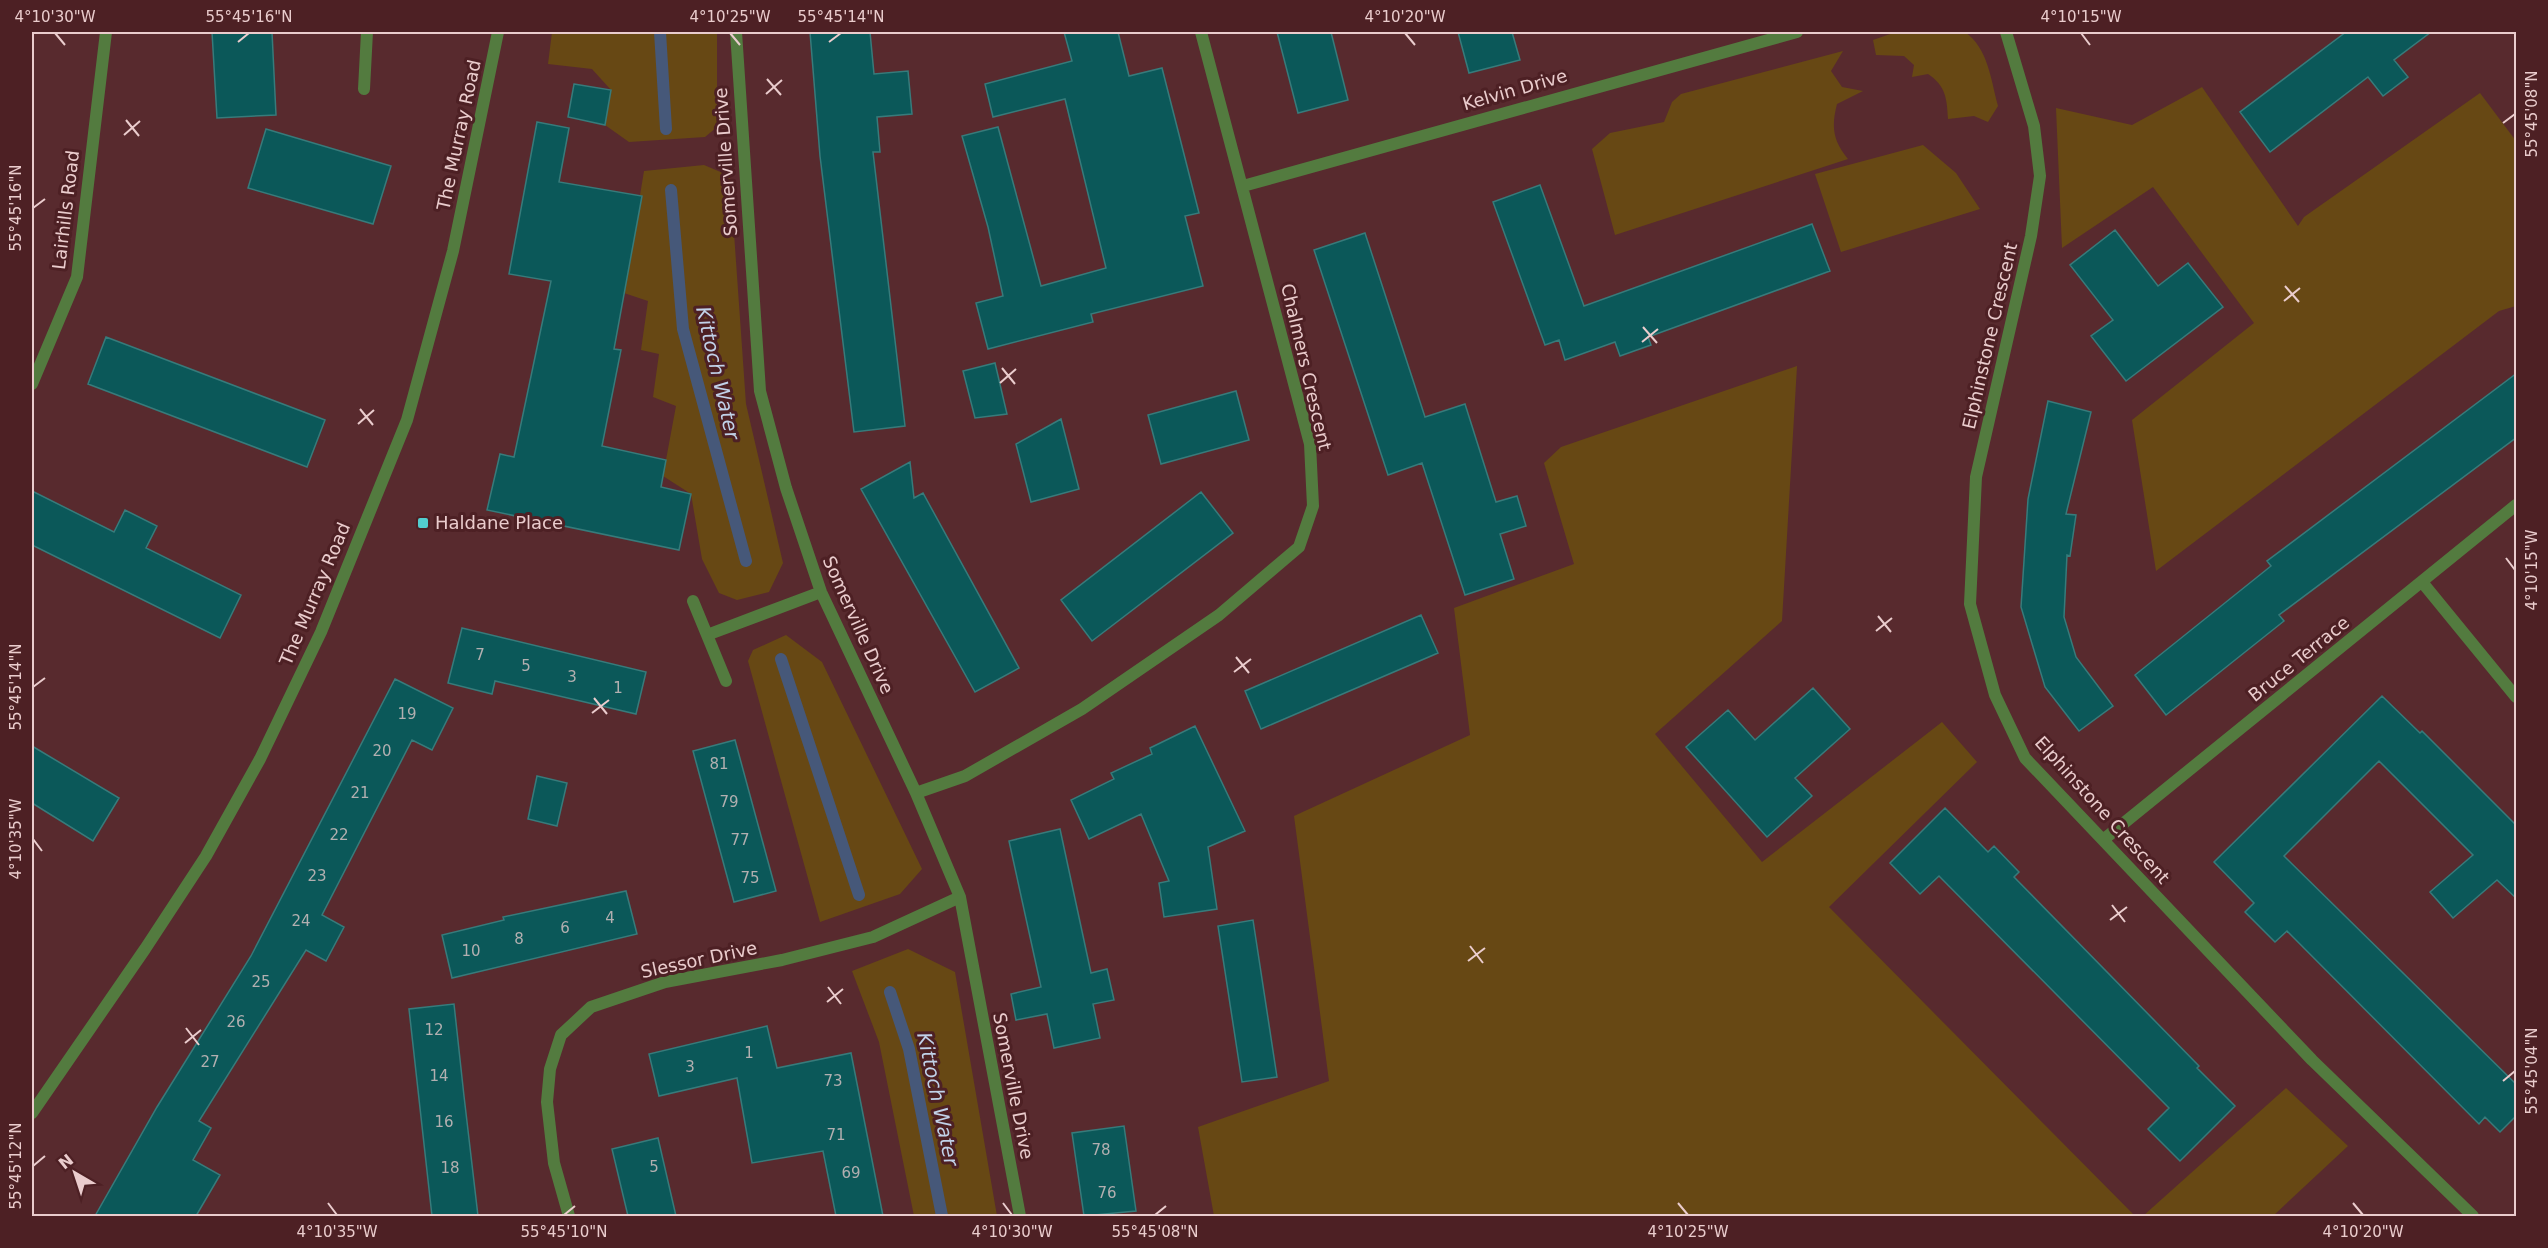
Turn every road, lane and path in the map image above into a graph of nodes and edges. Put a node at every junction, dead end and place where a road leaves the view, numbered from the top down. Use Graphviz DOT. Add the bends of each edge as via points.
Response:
graph roads {
  1 [pos="106,32"];
  2 [pos="367,32"];
  3 [pos="498,32"];
  4 [pos="736,32"];
  5 [pos="1201,32"];
  6 [pos="1797,32"];
  7 [pos="2006,32"];
  8 [pos="364,89"];
  9 [pos="1243,186"];
  10 [pos="32,384"];
  11 [pos="2517,505"];
  12 [pos="2422,582"];
  13 [pos="821,592"];
  14 [pos="693,601"];
  15 [pos="707,635"];
  16 [pos="726,681"];
  17 [pos="2517,697"];
  18 [pos="916,792"];
  19 [pos="2103,840"];
  20 [pos="960,897"];
  21 [pos="32,1113"];
  22 [pos="569,1216"];
  23 [pos="1020,1216"];
  24 [pos="2474,1216"];
  1 -- 10 [label="street, Lairhills Road" via="77,277"];
  2 -- 8 [label="street"];
  3 -- 21 [label="street, The Murray Road" via="453,251 407,420 321,632 260,759 206,856"];
  4 -- 13 [label="street, Somerville Drive" via="760,391 786,488"];
  5 -- 9 [label="street, Chalmers Crescent"];
  6 -- 9 [label="street, Kelvin Drive"];
  7 -- 19 [label="street, Elphinstone Crescent" via="2034,126 2040,176 2031,236 1976,477 1970,604 1995,696 2025,758"];
  9 -- 18 [label="street, Chalmers Crescent" via="1310,444 1313,506 1299,547 1220,615 1082,709 965,776"];
  11 -- 12 [label="street, Bruce Terrace"];
  12 -- 17 [label="street"];
  12 -- 19 [label="street, Bruce Terrace"];
  13 -- 15 [label="street"];
  13 -- 18 [label="street, Somerville Drive"];
  14 -- 15 [label="street"];
  15 -- 16 [label="street"];
  18 -- 20 [label="street, Somerville Drive"];
  19 -- 24 [label="street, Elphinstone Crescent" via="2312,1060"];
  20 -- 22 [label="street, Slessor Drive" via="873,937 782,960 665,982 591,1007 561,1035 550,1069 549,1122"];
  20 -- 23 [label="street, Somerville Drive"];
}
